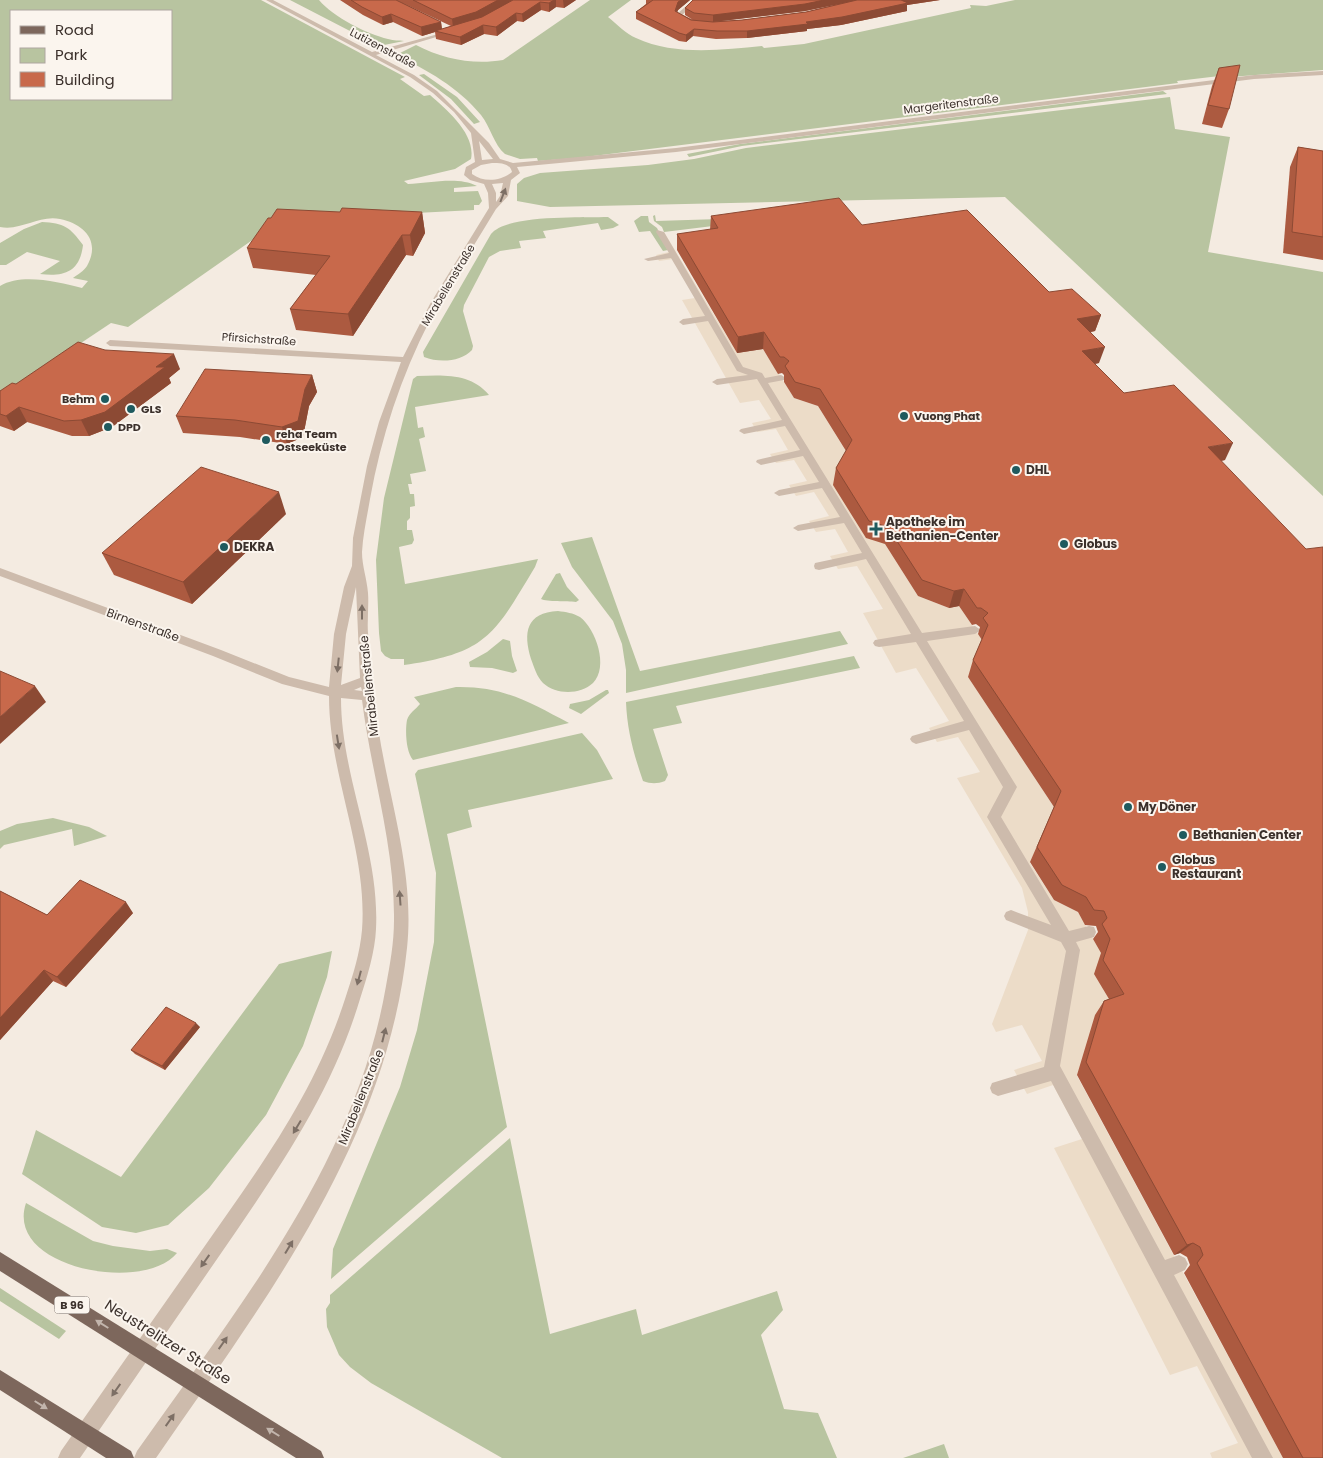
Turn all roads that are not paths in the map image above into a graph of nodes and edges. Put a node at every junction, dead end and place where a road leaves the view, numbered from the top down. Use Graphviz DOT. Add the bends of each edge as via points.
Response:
graph roads {
  1 [pos="269,0"];
  2 [pos="696,0"];
  3 [pos="697,25"];
  4 [pos="445,27"];
  5 [pos="372,54"];
  6 [pos="1323,73"];
  7 [pos="474,133"];
  8 [pos="582,160"];
  9 [pos="498,161"];
  10 [pos="479,163"];
  11 [pos="513,165"];
  12 [pos="516,173"];
  13 [pos="507,179"];
  14 [pos="488,182"];
  15 [pos="494,208"];
  16 [pos="660,232"];
  17 [pos="674,255"];
  18 [pos="648,259"];
  19 [pos="709,313"];
  20 [pos="683,322"];
  21 [pos="110,343"];
  22 [pos="407,360"];
  23 [pos="761,378"];
  24 [pos="781,378"];
  25 [pos="717,382"];
  26 [pos="788,422"];
  27 [pos="744,431"];
  28 [pos="806,452"];
  29 [pos="761,462"];
  30 [pos="825,484"];
  31 [pos="779,493"];
  32 [pos="846,519"];
  33 [pos="798,528"];
  34 [pos="868,555"];
  35 [pos="357,566"];
  36 [pos="819,566"];
  37 [pos="0,572"];
  38 [pos="975,630"];
  39 [pos="919,638"];
  40 [pos="879,643"];
  41 [pos="368,688"];
  42 [pos="335,693"];
  43 [pos="972,724"];
  44 [pos="916,739"];
  45 [pos="1011,916"];
  46 [pos="1089,932"];
  47 [pos="1066,938"];
  48 [pos="1054,1072"];
  49 [pos="998,1088"];
  50 [pos="0,1261"];
  51 [pos="1179,1264"];
  52 [pos="1161,1270"];
  53 [pos="143,1350"];
  54 [pos="0,1379"];
  55 [pos="196,1383"];
  56 [pos="85,1433"];
  57 [pos="68,1458"];
  58 [pos="124,1458"];
  59 [pos="144,1458"];
  60 [pos="314,1458"];
  61 [pos="1263,1458"];
  1 -- 5 [label="street, Lutizenstraße"];
  2 -- 3 [label="street" via="679,17"];
  4 -- 5 [label="street" via="455,30"];
  5 -- 7 [label="street, Lutizenstraße" via="435,92"];
  6 -- 8 [label="street, Margeritenstraße" via="1254,77"];
  7 -- 9 [label="street, Lutizenstraße" via="487,144"];
  7 -- 10 [label="street, Lutizenstraße"];
  8 -- 11 [label="street, Margeritenstraße"];
  8 -- 12 [label="street, Margeritenstraße"];
  9 -- 10 [label="street"];
  9 -- 11 [label="street, Margeritenstraße"];
  10 -- 14 [label="street" via="469,168 468,175"];
  11 -- 12 [label="street"];
  12 -- 13 [label="street"];
  13 -- 14 [label="street"];
  15 -- 13 [label="street, Mirabellenstraße, one-way" via="505,196"];
  14 -- 15 [label="street"];
  15 -- 22 [label="street, Mirabellenstraße" via="419,334"];
  16 -- 17 [label="street"];
  17 -- 18 [label="street"];
  17 -- 19 [label="street"];
  19 -- 20 [label="street"];
  19 -- 23 [label="street" via="740,369"];
  21 -- 22 [label="street, Pfirsichstraße"];
  22 -- 35 [label="street, Mirabellenstraße" via="376,441 360,524"];
  23 -- 24 [label="street"];
  23 -- 25 [label="street"];
  23 -- 26 [label="street"];
  26 -- 27 [label="street"];
  26 -- 28 [label="street"];
  28 -- 29 [label="street"];
  28 -- 30 [label="street"];
  30 -- 31 [label="street"];
  30 -- 32 [label="street"];
  32 -- 33 [label="street"];
  32 -- 34 [label="street"];
  34 -- 36 [label="street"];
  34 -- 39 [label="street"];
  41 -- 35 [label="street, Mirabellenstraße, one-way" via="362,636 362,588"];
  35 -- 42 [label="street, Mirabellenstraße, one-way" via="348,589"];
  37 -- 42 [label="street, Birnenstraße" via="286,681"];
  38 -- 39 [label="street"];
  39 -- 40 [label="street"];
  39 -- 43 [label="street"];
  41 -- 42 [label="street, Birnenstraße"];
  55 -- 41 [label="street, Mirabellenstraße, one-way" via="304,1221 356,1114 379,1056 400,946 400,905 398,866 372,728"];
  42 -- 53 [label="street, Mirabellenstraße, one-way" via="337,734 368,890 369,930 350,1013 314,1098 282,1152"];
  43 -- 44 [label="street"];
  43 -- 47 [label="street" via="1010,787 994,817"];
  45 -- 47 [label="street"];
  46 -- 47 [label="street"];
  47 -- 48 [label="street" via="1073,950 1052,1067"];
  48 -- 49 [label="street"];
  48 -- 52 [label="street"];
  53 -- 50 [label="main road, Neustrelitzer Straße / B 96, one-way"];
  51 -- 52 [label="street"];
  52 -- 61 [label="street"];
  53 -- 55 [label="main road, Neustrelitzer Straße / B 96"];
  53 -- 56 [label="street, Mirabellenstraße, one-way"];
  54 -- 56 [label="main road, one-way"];
  59 -- 55 [label="street, Mirabellenstraße, one-way"];
  60 -- 55 [label="main road, Neustrelitzer Straße / B 96, one-way"];
  56 -- 57 [label="street, Mirabellenstraße"];
  56 -- 58 [label="main road"];
}
